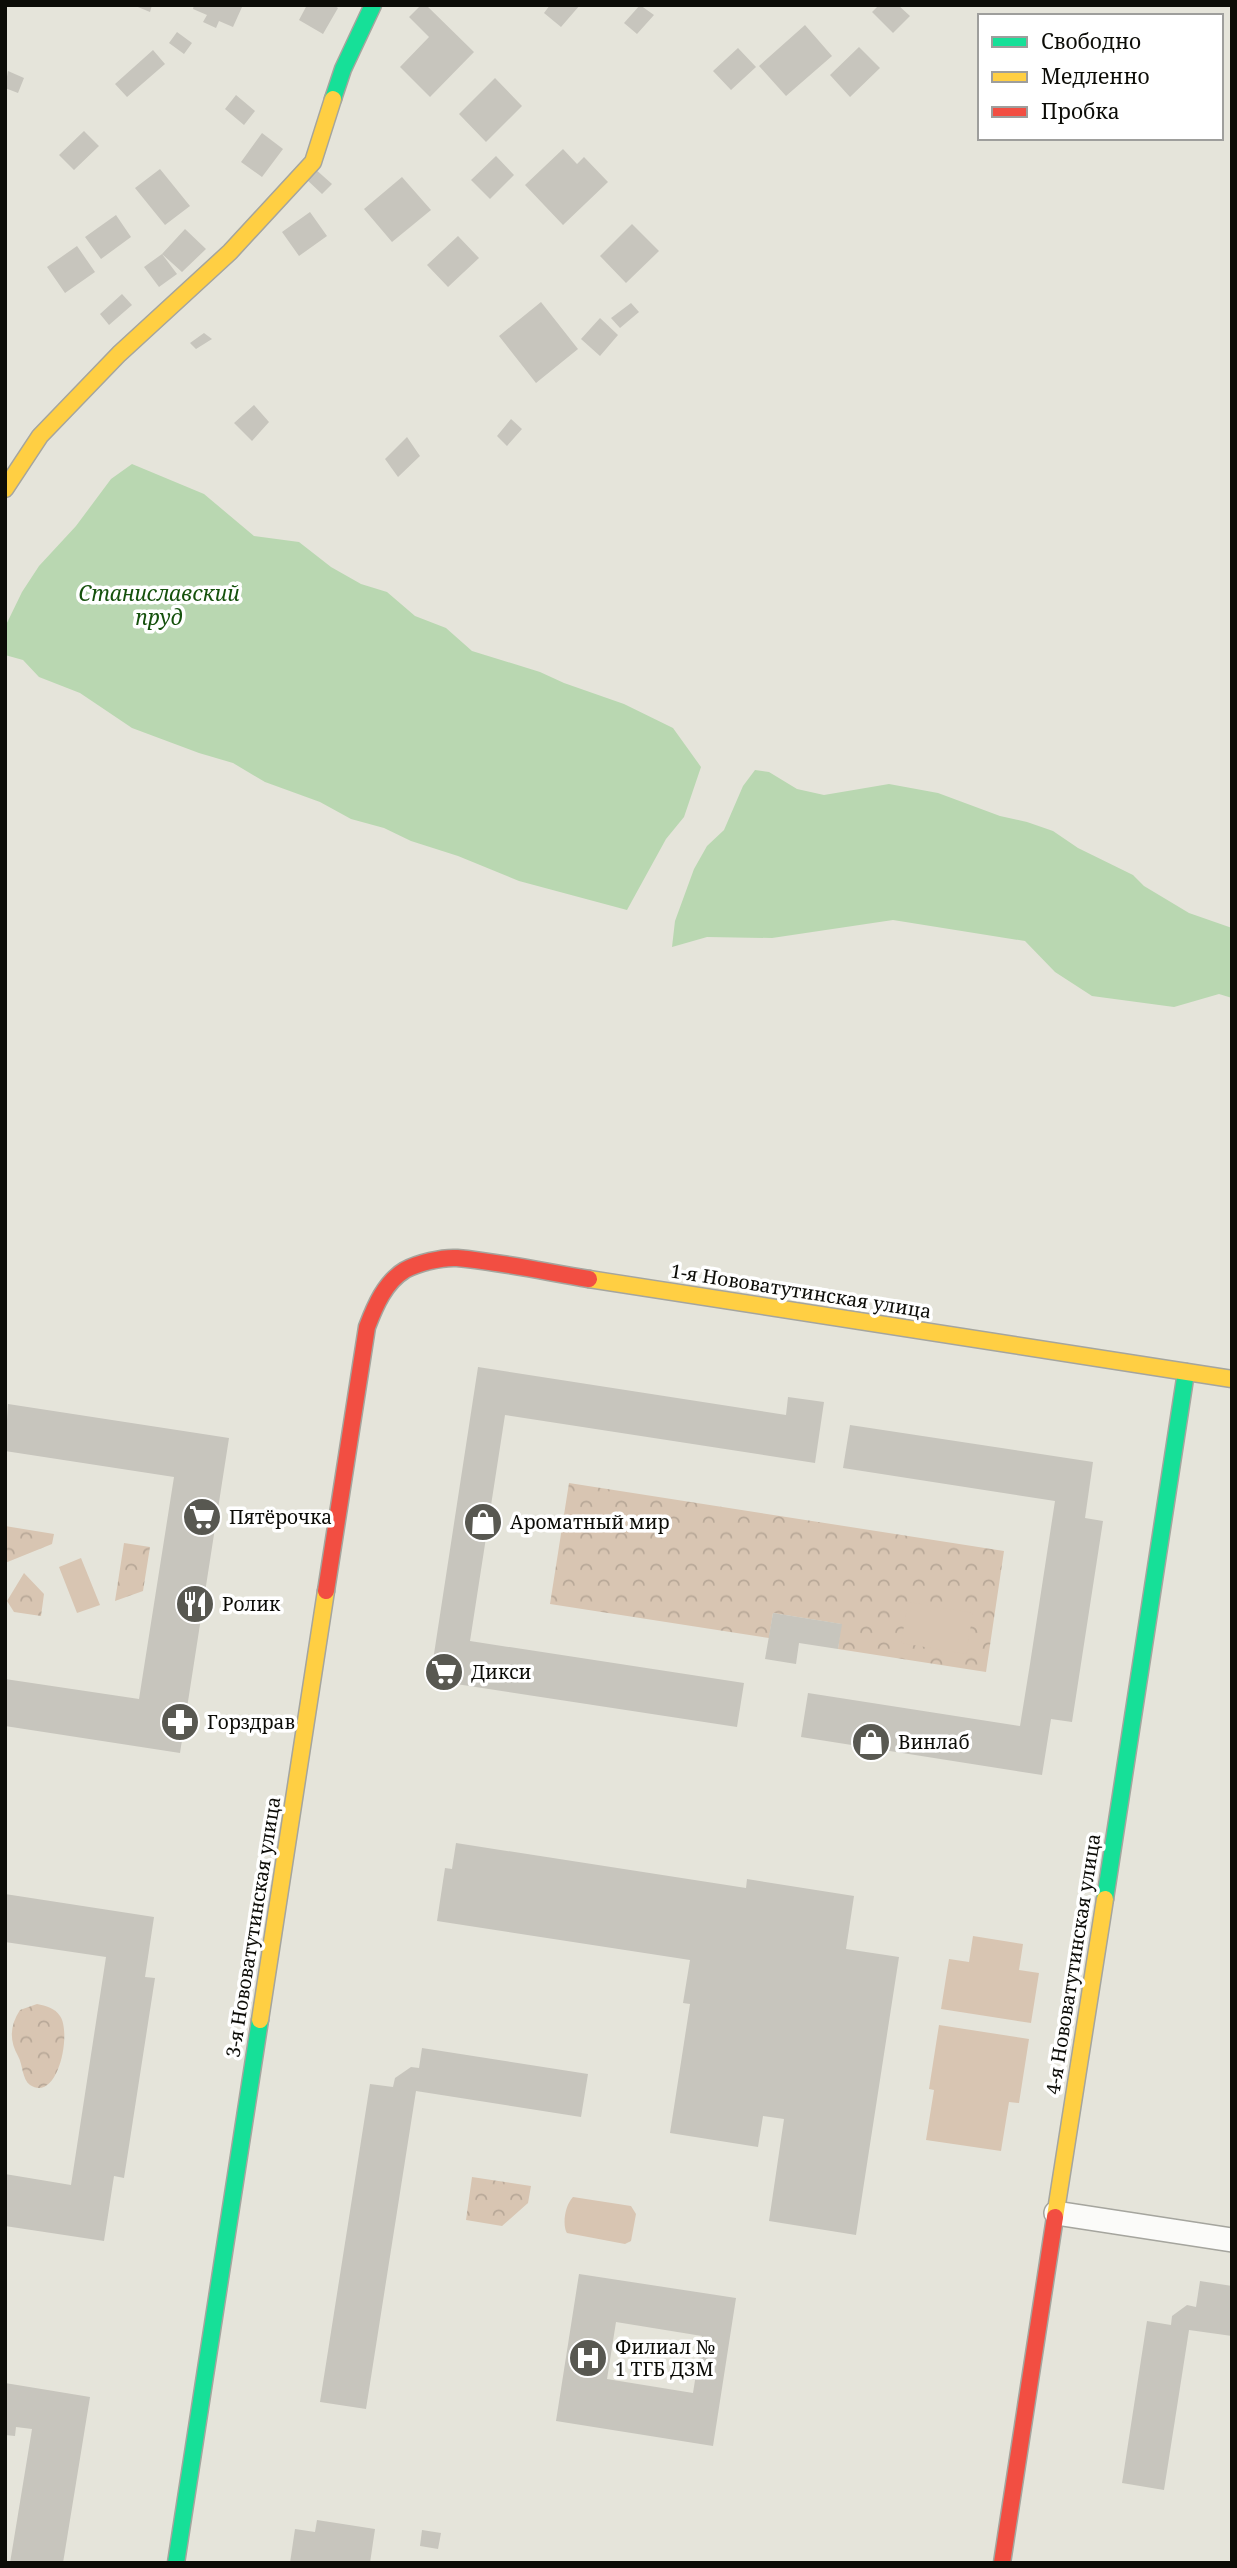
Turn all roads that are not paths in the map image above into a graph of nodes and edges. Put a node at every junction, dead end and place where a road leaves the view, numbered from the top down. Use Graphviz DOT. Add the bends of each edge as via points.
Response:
graph roads {
  1 [pos="373,5"];
  2 [pos="5,489"];
  3 [pos="377,1300"];
  4 [pos="1186,1372"];
  5 [pos="1232,1379"];
  6 [pos="1056,2213"];
  7 [pos="1232,2240"];
  8 [pos="176,2563"];
  9 [pos="1002,2563"];
  1 -- 2 [label="street" via="342,69 313,162 247,234 119,354 40,436"];
  3 -- 4 [label="street, 1-я Нововатутинская улица" via="413,1266 454,1258"];
  3 -- 8 [label="street, 3-я Нововатутинская улица" via="367,1327"];
  4 -- 5 [label="street, 1-я Нововатутинская улица"];
  4 -- 6 [label="street, 4-я Нововатутинская улица"];
  6 -- 7 [label="street"];
  6 -- 9 [label="street, 4-я Нововатутинская улица"];
}
